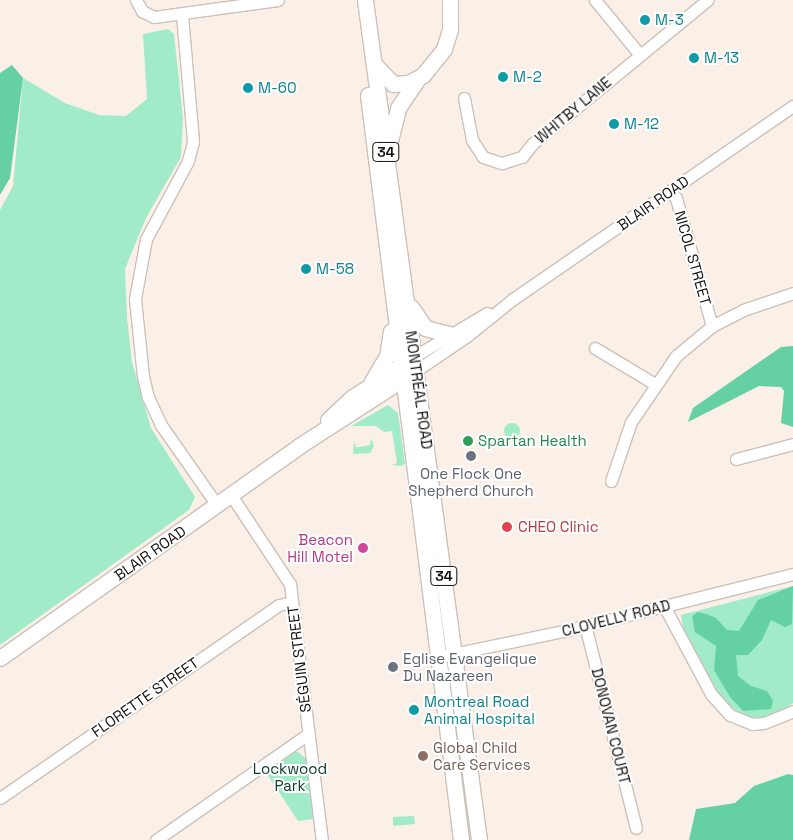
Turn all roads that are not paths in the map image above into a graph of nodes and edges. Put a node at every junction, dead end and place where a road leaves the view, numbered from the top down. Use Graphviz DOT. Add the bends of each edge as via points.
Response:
graph roads {
  1 [pos="136,0"];
  2 [pos="278,0"];
  3 [pos="450,0"];
  4 [pos="595,0"];
  5 [pos="707,0"];
  6 [pos="360,3"];
  7 [pos="182,15"];
  8 [pos="640,55"];
  9 [pos="374,64"];
  10 [pos="417,80"];
  11 [pos="464,98"];
  12 [pos="793,106"];
  13 [pos="388,165"];
  14 [pos="670,191"];
  15 [pos="391,292"];
  16 [pos="793,293"];
  17 [pos="407,298"];
  18 [pos="513,299"];
  19 [pos="712,326"];
  20 [pos="450,334"];
  21 [pos="595,348"];
  22 [pos="416,363"];
  23 [pos="402,372"];
  24 [pos="654,384"];
  25 [pos="361,392"];
  26 [pos="793,444"];
  27 [pos="299,446"];
  28 [pos="736,459"];
  29 [pos="611,481"];
  30 [pos="231,495"];
  31 [pos="216,506"];
  32 [pos="793,574"];
  33 [pos="292,602"];
  34 [pos="664,606"];
  35 [pos="585,625"];
  36 [pos="2,652"];
  37 [pos="454,654"];
  38 [pos="438,657"];
  39 [pos="793,711"];
  40 [pos="308,734"];
  41 [pos="458,744"];
  42 [pos="0,798"];
  43 [pos="636,828"];
  44 [pos="156,840"];
  45 [pos="322,840"];
  46 [pos="461,840"];
  47 [pos="479,840"];
  1 -- 7 [label="street" via="142,11 154,16"];
  2 -- 7 [label="street"];
  3 -- 10 [label="main road" via="450,28 444,48 433,65"];
  4 -- 8 [label="street"];
  5 -- 8 [label="street, WHITBY LANE"];
  6 -- 9 [label="main road, MONTRÉAL ROAD / 34"];
  6 -- 15 [label="main road, MONTRÉAL ROAD / 34"];
  7 -- 31 [label="street" via="193,142 188,161 146,239 135,298 148,397 161,425"];
  8 -- 11 [label="street, WHITBY LANE" via="532,144 522,157 502,163 484,156 472,140"];
  9 -- 10 [label="main road" via="393,84"];
  9 -- 13 [label="main road, MONTRÉAL ROAD / 34"];
  10 -- 13 [label="main road" via="395,114"];
  12 -- 14 [label="street, BLAIR ROAD"];
  13 -- 17 [label="main road, MONTRÉAL ROAD / 34"];
  14 -- 18 [label="street, BLAIR ROAD"];
  14 -- 19 [label="street, NICOL STREET" via="676,198"];
  15 -- 23 [label="main road, MONTRÉAL ROAD / 34"];
  15 -- 25 [label="main road" via="390,339 386,356 378,374"];
  16 -- 19 [label="street" via="743,310"];
  17 -- 20 [label="main road" via="425,328"];
  17 -- 22 [label="main road, MONTRÉAL ROAD / 34"];
  18 -- 20 [label="street, BLAIR ROAD"];
  18 -- 22 [label="street, BLAIR ROAD" via="467,336"];
  19 -- 24 [label="street" via="676,356"];
  20 -- 22 [label="street, BLAIR ROAD"];
  21 -- 24 [label="street"];
  22 -- 23 [label="main road, BLAIR ROAD"];
  22 -- 37 [label="main road, MONTRÉAL ROAD / 34"];
  23 -- 25 [label="main road, BLAIR ROAD"];
  23 -- 27 [label="main road, BLAIR ROAD"];
  23 -- 38 [label="main road, MONTRÉAL ROAD / 34"];
  24 -- 29 [label="street" via="631,422"];
  25 -- 27 [label="main road, BLAIR ROAD"];
  26 -- 28 [label="street"];
  27 -- 30 [label="main road, BLAIR ROAD"];
  30 -- 31 [label="main road, BLAIR ROAD"];
  30 -- 33 [label="street, SÉGUIN STREET" via="286,575"];
  31 -- 36 [label="main road, BLAIR ROAD"];
  32 -- 34 [label="street, CLOVELLY ROAD"];
  33 -- 40 [label="street, SÉGUIN STREET"];
  33 -- 42 [label="street, FLORETTE STREET" via="279,604"];
  34 -- 35 [label="street, CLOVELLY ROAD"];
  34 -- 39 [label="street" via="711,694 730,715 752,724 764,723"];
  35 -- 37 [label="street, CLOVELLY ROAD"];
  35 -- 43 [label="street, DONOVAN COURT"];
  37 -- 38 [label="street, CLOVELLY ROAD"];
  37 -- 41 [label="main road, MONTRÉAL ROAD / 34"];
  38 -- 41 [label="main road, MONTRÉAL ROAD / 34"];
  40 -- 44 [label="street"];
  40 -- 45 [label="street, SÉGUIN STREET"];
  41 -- 46 [label="main road, MONTRÉAL ROAD / 34"];
  41 -- 47 [label="main road, MONTRÉAL ROAD / 34"];
}
